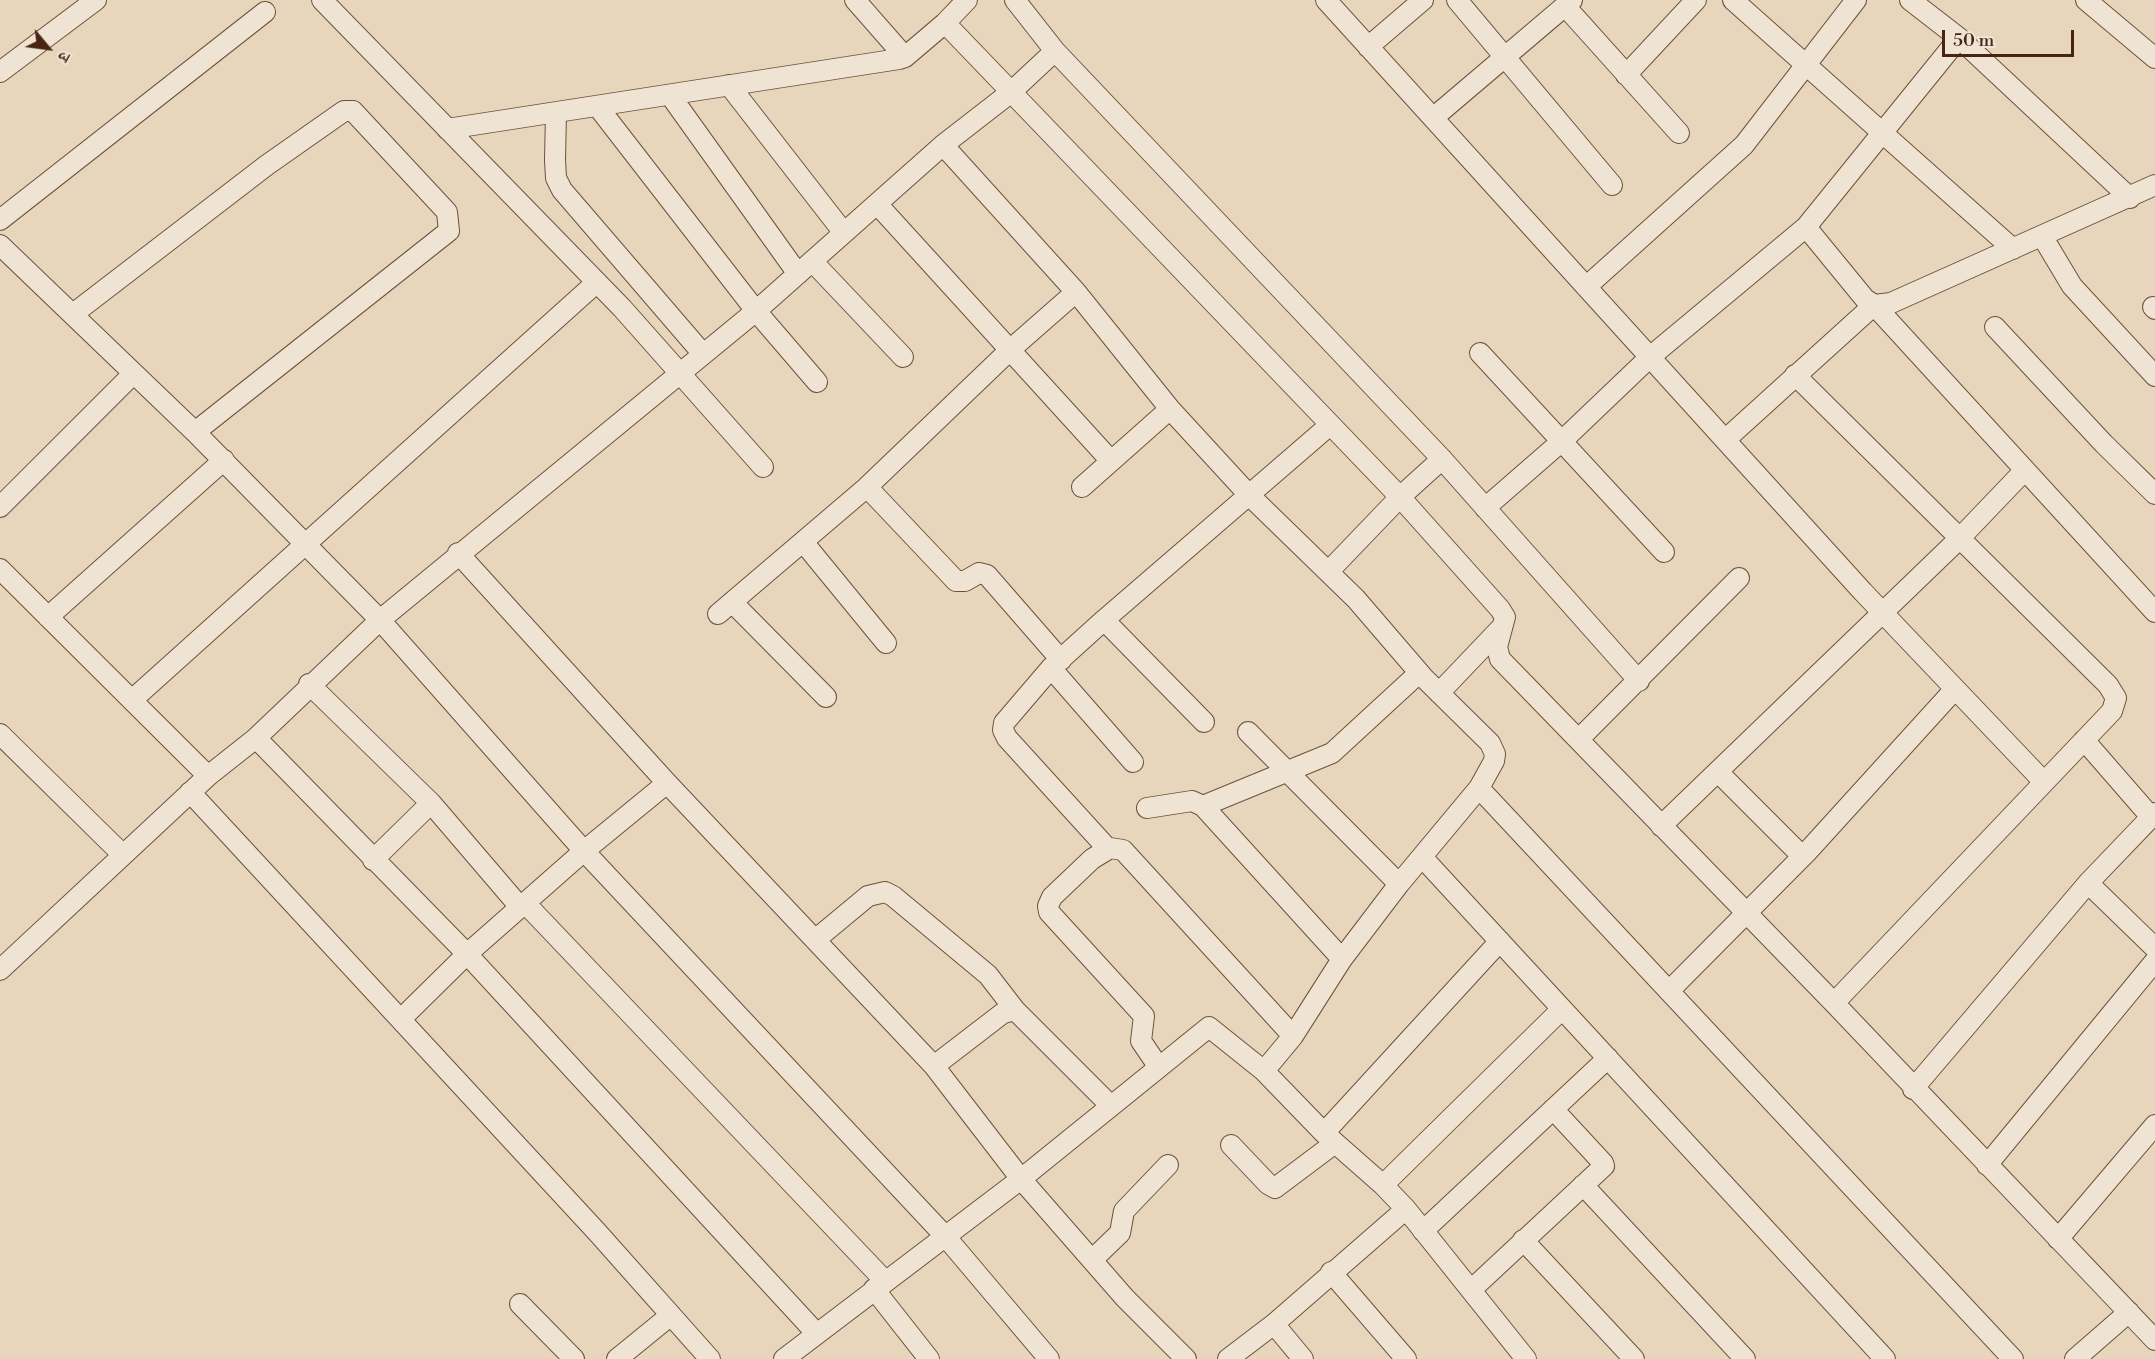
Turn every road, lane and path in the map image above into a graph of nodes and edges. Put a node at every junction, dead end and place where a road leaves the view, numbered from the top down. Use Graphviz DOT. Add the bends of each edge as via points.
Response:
graph roads {
  1 [pos="96,0"];
  2 [pos="322,0"];
  3 [pos="855,0"];
  4 [pos="967,0"];
  5 [pos="1015,0"];
  6 [pos="1326,0"];
  7 [pos="1423,0"];
  8 [pos="1457,0"];
  9 [pos="1696,0"];
  10 [pos="1733,0"];
  11 [pos="1856,0"];
  12 [pos="1911,0"];
  13 [pos="2086,0"];
  14 [pos="1568,3"];
  15 [pos="265,12"];
  16 [pos="945,23"];
  17 [pos="1959,38"];
  18 [pos="1368,46"];
  19 [pos="1055,51"];
  20 [pos="1506,56"];
  21 [pos="905,57"];
  22 [pos="2155,58"];
  23 [pos="1806,65"];
  24 [pos="0,72"];
  25 [pos="1626,75"];
  26 [pos="729,85"];
  27 [pos="1010,93"];
  28 [pos="670,95"];
  29 [pos="598,106"];
  30 [pos="556,113"];
  31 [pos="1433,118"];
  32 [pos="447,129"];
  33 [pos="1883,132"];
  34 [pos="1679,133"];
  35 [pos="943,145"];
  36 [pos="2155,184"];
  37 [pos="1612,185"];
  38 [pos="2130,198"];
  39 [pos="878,205"];
  40 [pos="0,220"];
  41 [pos="1806,226"];
  42 [pos="844,233"];
  43 [pos="2042,236"];
  44 [pos="0,245"];
  45 [pos="2013,249"];
  46 [pos="805,267"];
  47 [pos="597,282"];
  48 [pos="1586,286"];
  49 [pos="1076,292"];
  50 [pos="1874,305"];
  51 [pos="756,311"];
  52 [pos="73,314"];
  53 [pos="1995,327"];
  54 [pos="1011,349"];
  55 [pos="1480,353"];
  56 [pos="703,354"];
  57 [pos="903,357"];
  58 [pos="1650,357"];
  59 [pos="133,374"];
  60 [pos="679,374"];
  61 [pos="1795,375"];
  62 [pos="2155,376"];
  63 [pos="817,382"];
  64 [pos="1170,409"];
  65 [pos="1330,425"];
  66 [pos="195,432"];
  67 [pos="1725,440"];
  68 [pos="1562,441"];
  69 [pos="1442,459"];
  70 [pos="224,460"];
  71 [pos="1111,461"];
  72 [pos="763,467"];
  73 [pos="2025,470"];
  74 [pos="867,487"];
  75 [pos="1082,487"];
  76 [pos="1249,495"];
  77 [pos="2155,495"];
  78 [pos="1400,497"];
  79 [pos="0,507"];
  80 [pos="1485,508"];
  81 [pos="1959,539"];
  82 [pos="804,543"];
  83 [pos="303,544"];
  84 [pos="1664,552"];
  85 [pos="458,553"];
  86 [pos="0,569"];
  87 [pos="1329,571"];
  88 [pos="1739,578"];
  89 [pos="2155,612"];
  90 [pos="1882,614"];
  91 [pos="48,617"];
  92 [pos="380,620"];
  93 [pos="1104,620"];
  94 [pos="1502,627"];
  95 [pos="886,643"];
  96 [pos="1056,664"];
  97 [pos="1419,673"];
  98 [pos="1639,681"];
  99 [pos="309,684"];
  100 [pos="1955,689"];
  101 [pos="1439,693"];
  102 [pos="826,697"];
  103 [pos="132,700"];
  104 [pos="1204,722"];
  105 [pos="1248,732"];
  106 [pos="0,734"];
  107 [pos="255,738"];
  108 [pos="1579,739"];
  109 [pos="2084,740"];
  110 [pos="1134,762"];
  111 [pos="1287,771"];
  112 [pos="1718,772"];
  113 [pos="208,776"];
  114 [pos="2043,781"];
  115 [pos="667,783"];
  116 [pos="1479,788"];
  117 [pos="190,792"];
  118 [pos="431,803"];
  119 [pos="1203,806"];
  120 [pos="1147,808"];
  121 [pos="2153,815"];
  122 [pos="1661,826"];
  123 [pos="1108,849"];
  124 [pos="584,851"];
  125 [pos="123,855"];
  126 [pos="1422,856"];
  127 [pos="1802,856"];
  128 [pos="374,860"];
  129 [pos="2088,883"];
  130 [pos="1399,884"];
  131 [pos="523,905"];
  132 [pos="1745,913"];
  133 [pos="815,940"];
  134 [pos="1500,941"];
  135 [pos="2155,948"];
  136 [pos="467,954"];
  137 [pos="1342,959"];
  138 [pos="2155,961"];
  139 [pos="0,969"];
  140 [pos="1669,991"];
  141 [pos="1834,1003"];
  142 [pos="1562,1009"];
  143 [pos="1015,1010"];
  144 [pos="401,1019"];
  145 [pos="1293,1036"];
  146 [pos="1608,1058"];
  147 [pos="934,1066"];
  148 [pos="1158,1066"];
  149 [pos="1264,1071"];
  150 [pos="1913,1089"];
  151 [pos="1110,1105"];
  152 [pos="1553,1108"];
  153 [pos="2155,1125"];
  154 [pos="1330,1138"];
  155 [pos="1231,1145"];
  156 [pos="1168,1165"];
  157 [pos="1987,1165"];
  158 [pos="1021,1179"];
  159 [pos="1383,1185"];
  160 [pos="1583,1185"];
  161 [pos="1406,1209"];
  162 [pos="1423,1231"];
  163 [pos="945,1236"];
  164 [pos="2058,1239"];
  165 [pos="1523,1240"];
  166 [pos="1092,1260"];
  167 [pos="1331,1272"];
  168 [pos="879,1285"];
  169 [pos="1471,1290"];
  170 [pos="520,1304"];
  171 [pos="2129,1312"];
  172 [pos="670,1315"];
  173 [pos="1274,1324"];
  174 [pos="817,1334"];
  175 [pos="2155,1340"];
  176 [pos="574,1359"];
  177 [pos="617,1359"];
  178 [pos="710,1359"];
  179 [pos="784,1359"];
  180 [pos="928,1359"];
  181 [pos="1049,1359"];
  182 [pos="1186,1359"];
  183 [pos="1228,1359"];
  184 [pos="1303,1359"];
  185 [pos="1406,1359"];
  186 [pos="1526,1359"];
  187 [pos="1634,1359"];
  188 [pos="1745,1359"];
  189 [pos="1885,1359"];
  190 [pos="2013,1359"];
  191 [pos="2075,1359"];
  1 -- 24 [label="street"];
  2 -- 32 [label="street"];
  3 -- 21 [label="street"];
  4 -- 16 [label="street"];
  5 -- 19 [label="street"];
  6 -- 18 [label="street"];
  7 -- 18 [label="street"];
  8 -- 20 [label="street"];
  9 -- 25 [label="street"];
  10 -- 23 [label="street"];
  11 -- 23 [label="street"];
  12 -- 17 [label="street"];
  13 -- 22 [label="street"];
  14 -- 20 [label="street"];
  14 -- 25 [label="street"];
  15 -- 40 [label="street"];
  16 -- 21 [label="street"];
  16 -- 27 [label="street"];
  17 -- 33 [label="street"];
  17 -- 38 [label="street"];
  18 -- 31 [label="street"];
  19 -- 27 [label="street"];
  19 -- 69 [label="street"];
  20 -- 31 [label="street"];
  20 -- 37 [label="street"];
  21 -- 26 [label="street"];
  23 -- 33 [label="street"];
  23 -- 48 [label="street" via="1744,146"];
  25 -- 34 [label="street"];
  26 -- 28 [label="street"];
  26 -- 42 [label="street"];
  27 -- 35 [label="street"];
  27 -- 65 [label="street"];
  28 -- 29 [label="street"];
  28 -- 46 [label="street"];
  29 -- 30 [label="street"];
  29 -- 51 [label="street"];
  30 -- 32 [label="street"];
  30 -- 56 [label="street" via="555,169 562,190"];
  31 -- 48 [label="street"];
  32 -- 47 [label="street"];
  33 -- 41 [label="street"];
  33 -- 45 [label="street"];
  35 -- 39 [label="street"];
  35 -- 49 [label="street"];
  36 -- 38 [label="street"];
  38 -- 43 [label="street"];
  39 -- 42 [label="street"];
  39 -- 54 [label="street"];
  41 -- 50 [label="street"];
  41 -- 58 [label="street"];
  42 -- 46 [label="street"];
  43 -- 45 [label="street"];
  43 -- 62 [label="street" via="2072,286"];
  44 -- 52 [label="street"];
  45 -- 50 [label="street" via="1891,303"];
  46 -- 51 [label="street"];
  46 -- 57 [label="street"];
  47 -- 60 [label="street"];
  47 -- 83 [label="street"];
  48 -- 58 [label="street"];
  49 -- 54 [label="street"];
  49 -- 64 [label="street"];
  50 -- 61 [label="street"];
  50 -- 73 [label="street"];
  51 -- 56 [label="street"];
  51 -- 63 [label="street"];
  52 -- 59 [label="street"];
  52 -- 66 [label="street" via="267,165 344,111 353,111 447,212 448,231"];
  53 -- 77 [label="street"];
  54 -- 71 [label="street"];
  54 -- 74 [label="street"];
  55 -- 68 [label="street"];
  56 -- 60 [label="street"];
  58 -- 67 [label="street"];
  58 -- 68 [label="street"];
  59 -- 66 [label="street"];
  59 -- 79 [label="street"];
  60 -- 72 [label="street"];
  60 -- 85 [label="street"];
  61 -- 67 [label="street"];
  61 -- 81 [label="street"];
  64 -- 71 [label="street"];
  64 -- 76 [label="street"];
  65 -- 76 [label="street"];
  65 -- 78 [label="street"];
  66 -- 70 [label="street"];
  67 -- 90 [label="street"];
  68 -- 80 [label="street"];
  68 -- 84 [label="street"];
  69 -- 78 [label="street"];
  69 -- 80 [label="street"];
  70 -- 83 [label="street"];
  70 -- 91 [label="street"];
  71 -- 75 [label="street"];
  73 -- 81 [label="street"];
  73 -- 89 [label="street"];
  74 -- 82 [label="street"];
  74 -- 96 [label="street" via="956,581 979,573 987,575"];
  76 -- 87 [label="street"];
  76 -- 93 [label="street"];
  78 -- 87 [label="street"];
  78 -- 94 [label="street" via="1500,609 1505,617"];
  80 -- 98 [label="street"];
  81 -- 90 [label="street"];
  81 -- 109 [label="street" via="2116,693 2112,711"];
  82 -- 95 [label="street"];
  82 -- 102 [label="street" via="725,608"];
  83 -- 92 [label="street"];
  83 -- 103 [label="street"];
  85 -- 92 [label="street"];
  85 -- 115 [label="street"];
  86 -- 91 [label="street"];
  87 -- 97 [label="street"];
  88 -- 98 [label="street"];
  90 -- 100 [label="street"];
  90 -- 112 [label="street"];
  91 -- 103 [label="street"];
  92 -- 99 [label="street"];
  92 -- 124 [label="street"];
  93 -- 96 [label="street"];
  93 -- 104 [label="street"];
  94 -- 101 [label="street"];
  94 -- 108 [label="street" via="1497,647 1500,659"];
  96 -- 110 [label="street"];
  96 -- 123 [label="street" via="1011,712 1003,730"];
  97 -- 101 [label="street"];
  97 -- 111 [label="street" via="1332,753"];
  98 -- 108 [label="street"];
  99 -- 107 [label="street"];
  99 -- 118 [label="street"];
  100 -- 114 [label="street"];
  100 -- 127 [label="street"];
  101 -- 116 [label="street" via="1493,748 1494,761"];
  103 -- 113 [label="street"];
  105 -- 111 [label="street"];
  106 -- 125 [label="street"];
  107 -- 113 [label="street"];
  107 -- 128 [label="street"];
  108 -- 122 [label="street"];
  109 -- 114 [label="street"];
  109 -- 121 [label="street"];
  111 -- 119 [label="street"];
  111 -- 130 [label="street"];
  112 -- 122 [label="street"];
  112 -- 127 [label="street"];
  113 -- 117 [label="street"];
  114 -- 141 [label="street"];
  115 -- 124 [label="street"];
  115 -- 133 [label="street"];
  116 -- 126 [label="street"];
  116 -- 140 [label="street"];
  117 -- 125 [label="street"];
  117 -- 144 [label="street"];
  118 -- 128 [label="street"];
  118 -- 131 [label="street"];
  119 -- 120 [label="street" via="1192,801"];
  119 -- 137 [label="street"];
  121 -- 129 [label="street"];
  122 -- 132 [label="street"];
  123 -- 145 [label="street" via="1123,850"];
  123 -- 148 [label="street" via="1052,897 1049,912 1144,1016 1141,1041"];
  124 -- 131 [label="street"];
  124 -- 163 [label="street"];
  125 -- 139 [label="street"];
  126 -- 130 [label="street"];
  126 -- 134 [label="street"];
  127 -- 132 [label="street"];
  128 -- 136 [label="street"];
  129 -- 135 [label="street"];
  129 -- 150 [label="street"];
  130 -- 137 [label="street"];
  131 -- 136 [label="street"];
  131 -- 168 [label="street"];
  132 -- 140 [label="street"];
  132 -- 141 [label="street"];
  133 -- 143 [label="street" via="868,896 885,892 988,975"];
  133 -- 147 [label="street"];
  134 -- 142 [label="street"];
  134 -- 154 [label="street"];
  136 -- 144 [label="street"];
  136 -- 174 [label="street"];
  137 -- 145 [label="street"];
  138 -- 157 [label="street"];
  140 -- 190 [label="street"];
  141 -- 150 [label="street"];
  142 -- 146 [label="street"];
  142 -- 159 [label="street"];
  143 -- 147 [label="street" via="1003,1013"];
  143 -- 151 [label="street"];
  144 -- 172 [label="street"];
  145 -- 149 [label="street"];
  146 -- 152 [label="street"];
  146 -- 189 [label="street"];
  147 -- 158 [label="street"];
  148 -- 149 [label="street" via="1209,1027"];
  148 -- 151 [label="street"];
  149 -- 154 [label="street"];
  150 -- 157 [label="street"];
  151 -- 158 [label="street"];
  152 -- 160 [label="street" via="1604,1164"];
  152 -- 162 [label="street"];
  153 -- 164 [label="street"];
  154 -- 155 [label="street" via="1275,1188"];
  154 -- 159 [label="street"];
  156 -- 166 [label="street" via="1124,1211 1120,1233"];
  157 -- 164 [label="street"];
  158 -- 163 [label="street"];
  158 -- 166 [label="street"];
  159 -- 161 [label="street"];
  160 -- 165 [label="street"];
  160 -- 188 [label="street"];
  161 -- 162 [label="street"];
  161 -- 167 [label="street"];
  162 -- 169 [label="street"];
  163 -- 168 [label="street"];
  163 -- 181 [label="street"];
  164 -- 171 [label="street"];
  165 -- 169 [label="street"];
  165 -- 187 [label="street"];
  166 -- 182 [label="street"];
  167 -- 173 [label="street"];
  167 -- 185 [label="street"];
  168 -- 174 [label="street"];
  168 -- 180 [label="street"];
  169 -- 186 [label="street"];
  170 -- 176 [label="street"];
  171 -- 175 [label="street"];
  171 -- 191 [label="street"];
  172 -- 177 [label="street"];
  172 -- 178 [label="street"];
  173 -- 183 [label="street"];
  173 -- 184 [label="street"];
  174 -- 179 [label="street"];
}
